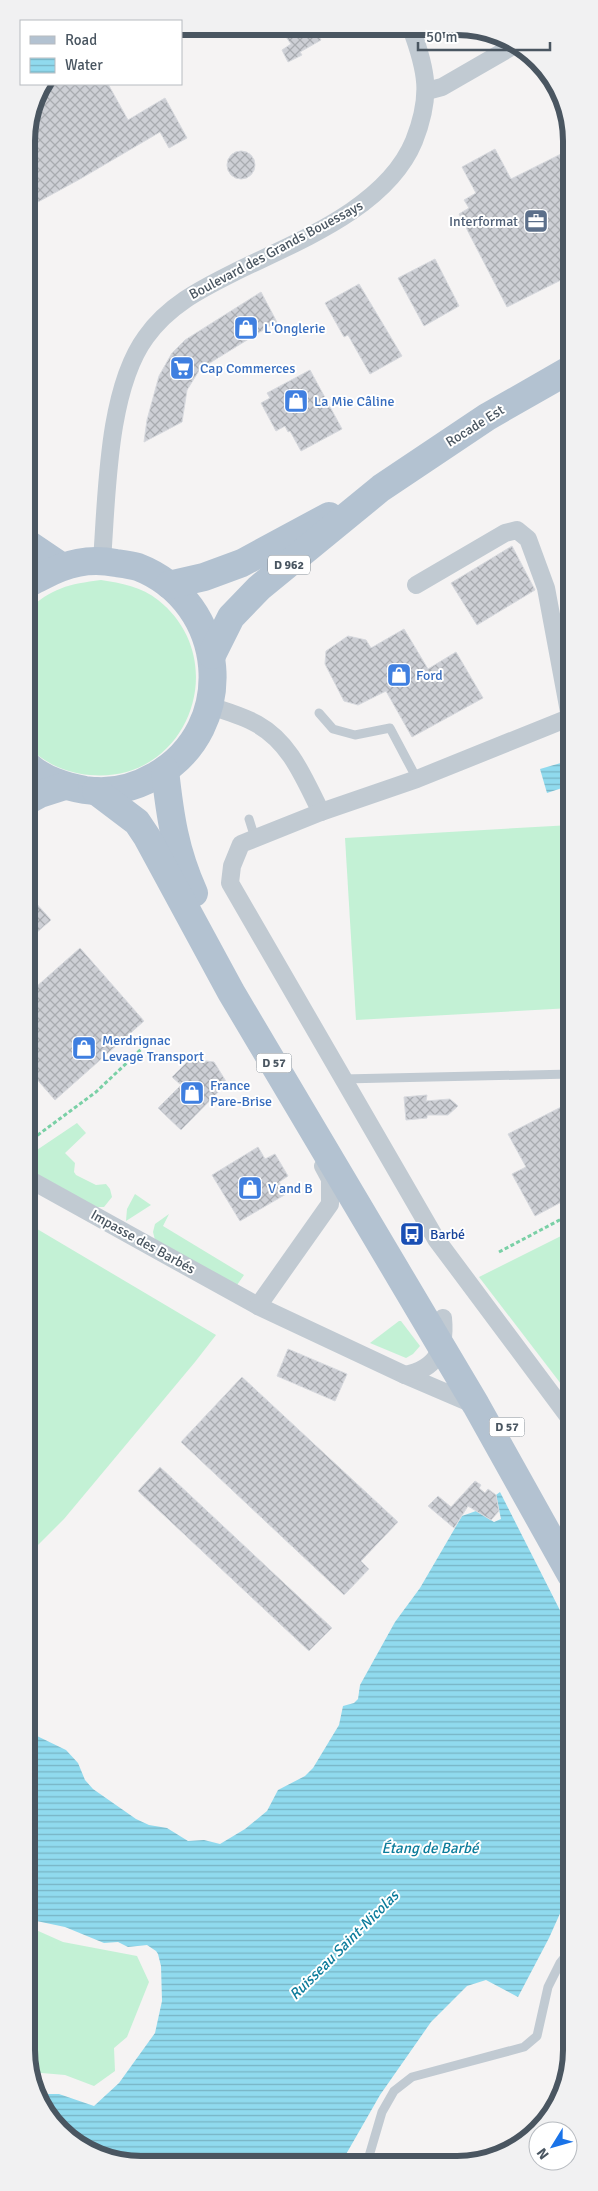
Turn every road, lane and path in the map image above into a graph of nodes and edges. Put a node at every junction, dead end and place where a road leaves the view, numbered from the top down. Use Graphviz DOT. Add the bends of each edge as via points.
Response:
graph roads {
  1 [pos="414,35"];
  2 [pos="508,49"];
  3 [pos="427,91"];
  4 [pos="563,373"];
  5 [pos="381,488"];
  6 [pos="35,548"];
  7 [pos="102,560"];
  8 [pos="62,566"];
  9 [pos="35,581"];
  10 [pos="169,585"];
  11 [pos="416,585"];
  12 [pos="212,655"];
  13 [pos="563,679"];
  14 [pos="210,706"];
  15 [pos="319,713"];
  16 [pos="563,720"];
  17 [pos="165,770"];
  18 [pos="35,772"];
  19 [pos="417,779"];
  20 [pos="65,786"];
  21 [pos="96,792"];
  22 [pos="35,797"];
  23 [pos="321,812"];
  24 [pos="249,819"];
  25 [pos="255,838"];
  26 [pos="253,1027"];
  27 [pos="153,1038"];
  28 [pos="563,1074"];
  29 [pos="343,1079"];
  30 [pos="35,1137"];
  31 [pos="35,1182"];
  32 [pos="563,1218"];
  33 [pos="499,1252"];
  34 [pos="258,1306"];
  35 [pos="443,1318"];
  36 [pos="441,1346"];
  37 [pos="405,1375"];
  38 [pos="476,1405"];
  39 [pos="563,1409"];
  40 [pos="563,1524"];
  41 [pos="563,1561"];
  42 [pos="563,1960"];
  43 [pos="369,2156"];
  1 -- 3 [label="street, Boulevard des Grands Bouessays" via="424,62"];
  2 -- 3 [label="street" via="442,87"];
  3 -- 7 [label="street, Boulevard des Grands Bouessays" via="419,128 408,157 369,199 305,237 193,293 166,313 145,338 128,374 117,409"];
  4 -- 5 [label="main road, Rocade Est / D 962" via="486,417"];
  5 -- 10 [label="main road, D 962" via="242,562 204,578"];
  5 -- 12 [label="main road, D 962" via="259,588 231,617"];
  6 -- 8 [label="main road"];
  7 -- 8 [label="main road"];
  7 -- 10 [label="main road" via="138,567"];
  8 -- 9 [label="main road"];
  10 -- 12 [label="main road" via="189,605 203,628"];
  11 -- 13 [label="street" via="506,532 517,530 528,538 546,588"];
  12 -- 14 [label="main road" via="214,680"];
  14 -- 17 [label="main road" via="200,730 185,752"];
  14 -- 23 [label="street" via="256,723 273,734 291,753"];
  15 -- 19 [label="lane" via="333,730 355,735 390,728"];
  16 -- 19 [label="street"];
  17 -- 21 [label="main road" via="144,782"];
  17 -- 35 [label="main road, D 57" via="172,826 182,867 203,914"];
  18 -- 20 [label="main road"];
  19 -- 23 [label="street"];
  20 -- 21 [label="main road"];
  20 -- 22 [label="main road"];
  21 -- 26 [label="main road, D 57" via="137,822"];
  23 -- 25 [label="street"];
  24 -- 25 [label="lane"];
  25 -- 29 [label="street" via="241,844 232,866 230,883"];
  26 -- 34 [label="street" via="330,1179 332,1198"];
  26 -- 36 [label="main road, D 57"];
  27 -- 30 [label="path" via="96,1092"];
  28 -- 29 [label="lane"];
  29 -- 39 [label="street" via="436,1239"];
  31 -- 34 [label="street, Impasse des Barbés"];
  32 -- 33 [label="path"];
  34 -- 37 [label="street, Impasse des Barbés"];
  35 -- 36 [label="street"];
  35 -- 40 [label="main road, D 57"];
  36 -- 37 [label="street" via="429,1366"];
  36 -- 38 [label="main road, D 57"];
  37 -- 38 [label="street, Impasse des Barbés"];
  38 -- 41 [label="main road, D 57"];
  42 -- 43 [label="lane" via="548,1987 537,2036 524,2047 412,2077 394,2091 382,2112"];
}
